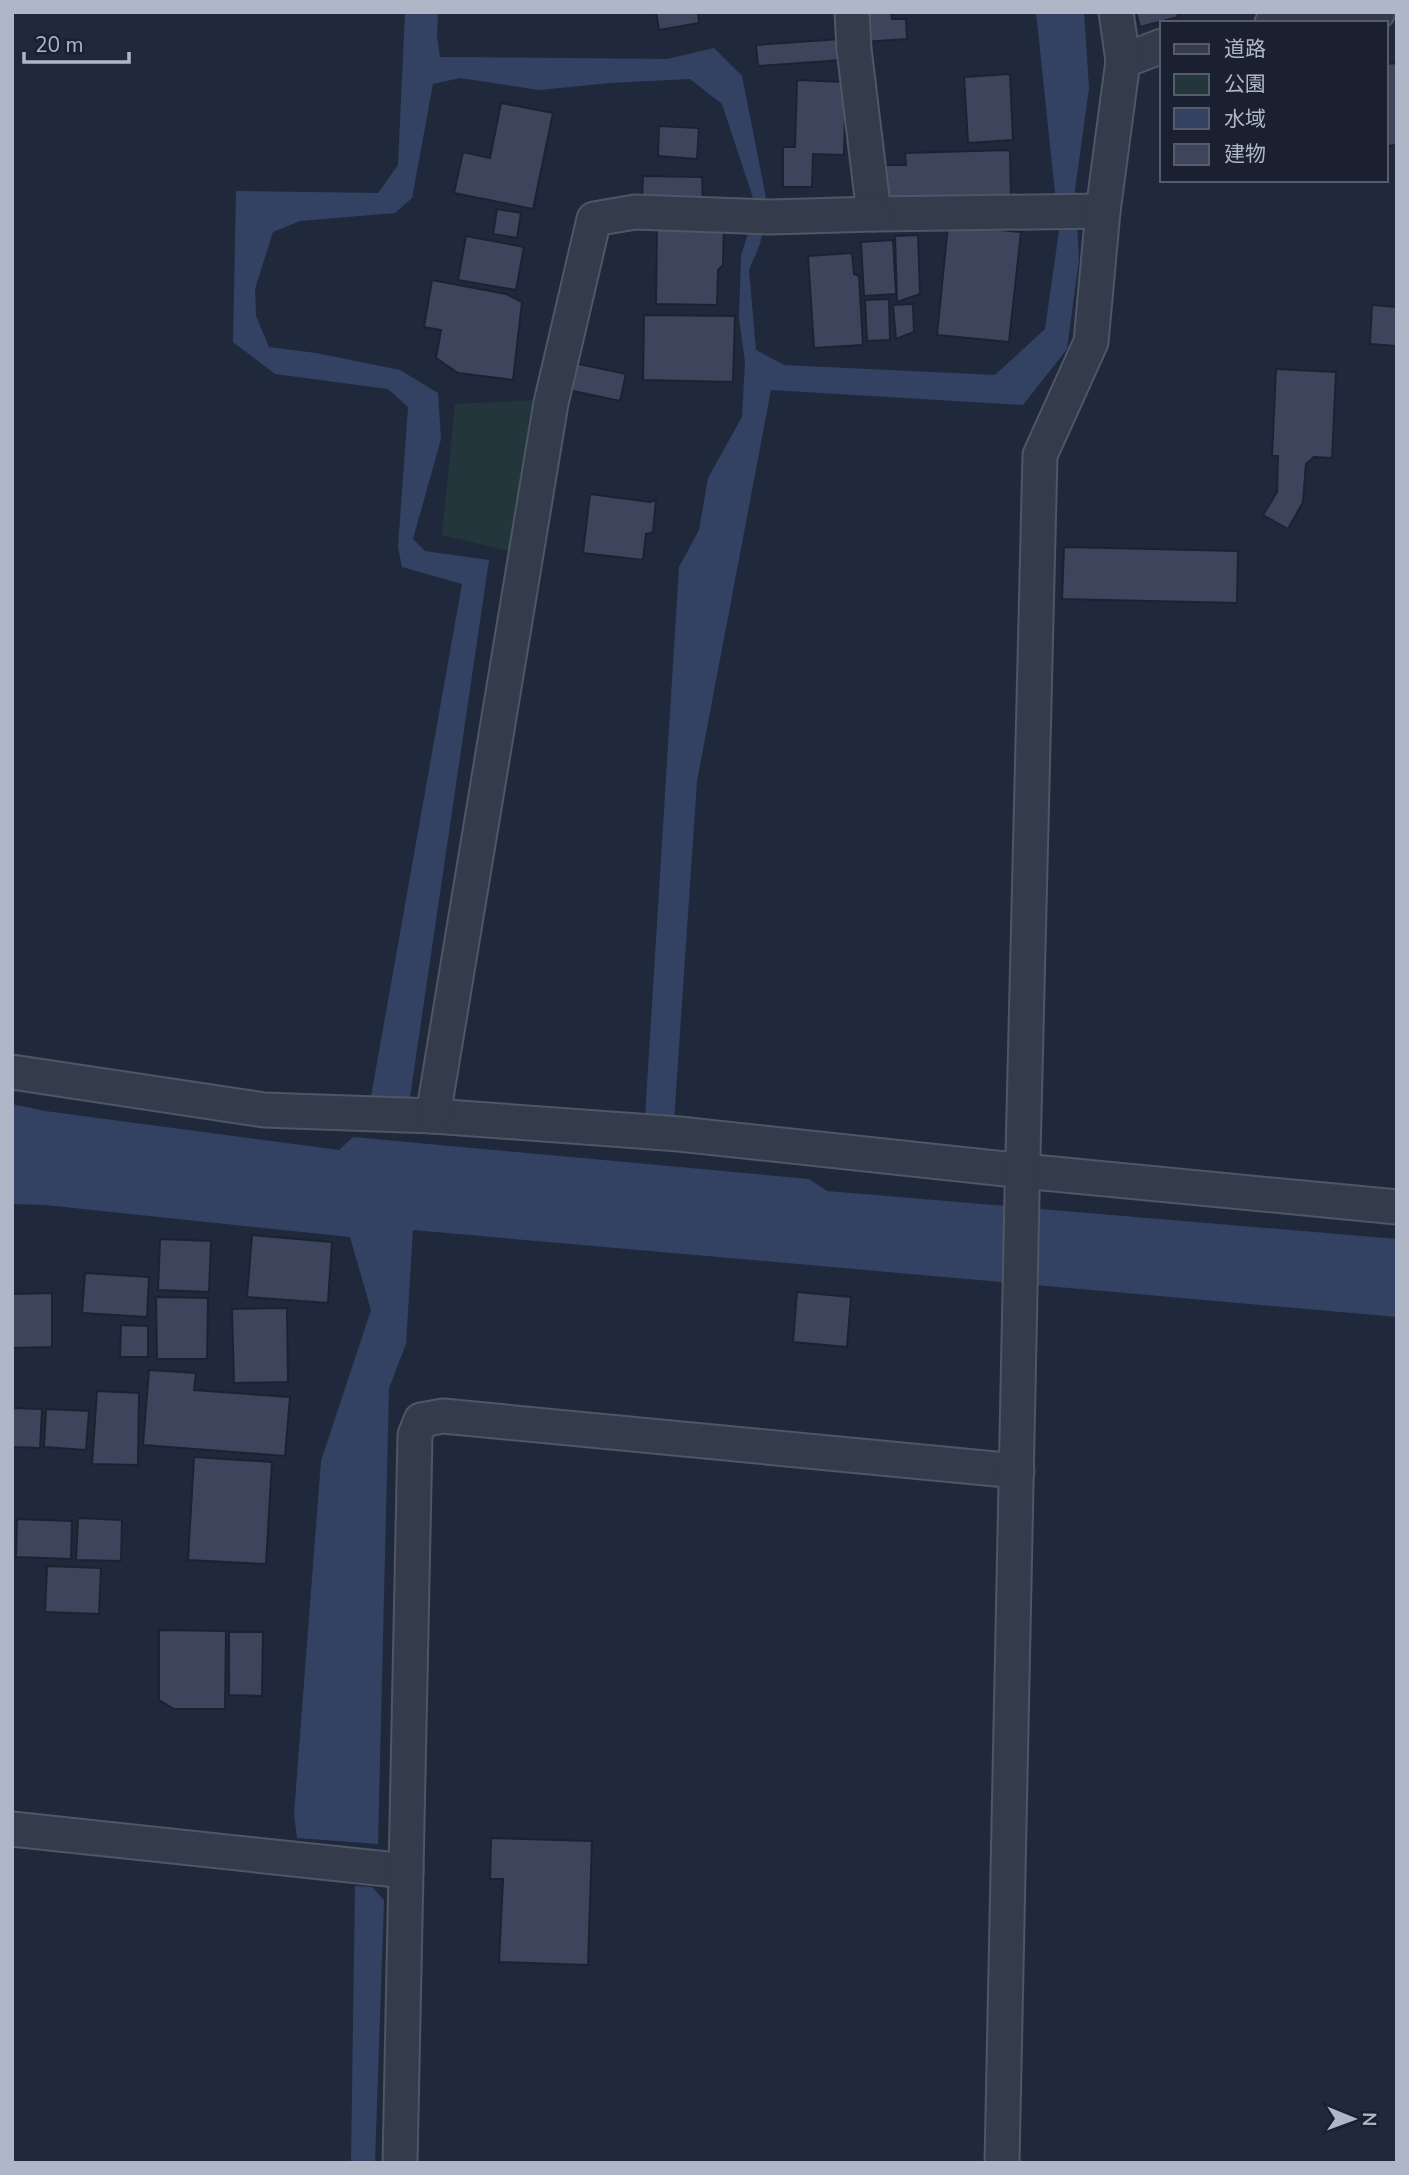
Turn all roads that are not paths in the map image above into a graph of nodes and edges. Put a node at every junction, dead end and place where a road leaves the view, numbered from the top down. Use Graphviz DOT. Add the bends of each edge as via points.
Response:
graph roads {
  1 [pos="852,12"];
  2 [pos="1116,12"];
  3 [pos="1378,12"];
  4 [pos="1291,21"];
  5 [pos="1160,47"];
  6 [pos="1123,61"];
  7 [pos="1093,211"];
  8 [pos="874,214"];
  9 [pos="12,1072"];
  10 [pos="433,1116"];
  11 [pos="1023,1183"];
  12 [pos="1397,1207"];
  13 [pos="1017,1471"];
  14 [pos="12,1829"];
  15 [pos="406,1871"];
  16 [pos="400,2163"];
  17 [pos="1002,2163"];
  1 -- 8 [label="street"];
  2 -- 6 [label="street"];
  3 -- 4 [label="street"];
  5 -- 6 [label="street"];
  6 -- 7 [label="street"];
  7 -- 8 [label="street"];
  7 -- 11 [label="street" via="1091,342 1040,455"];
  8 -- 10 [label="street" via="635,212 594,219 551,404"];
  9 -- 10 [label="street" via="264,1110"];
  10 -- 11 [label="street" via="679,1134"];
  11 -- 12 [label="street"];
  11 -- 13 [label="street"];
  13 -- 15 [label="street" via="443,1416 421,1420 415,1435"];
  13 -- 17 [label="street"];
  14 -- 15 [label="street"];
  15 -- 16 [label="street"];
}
